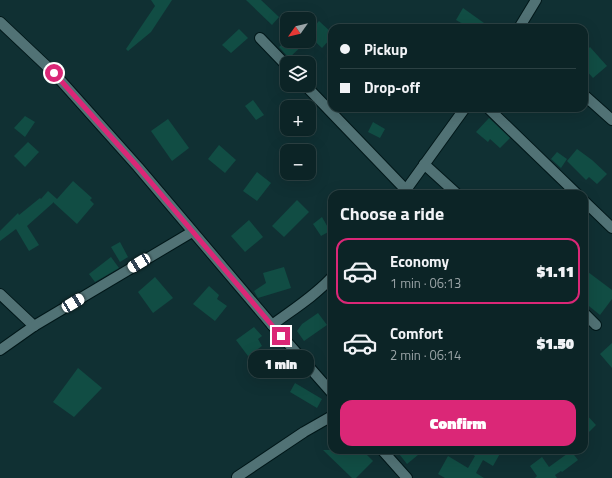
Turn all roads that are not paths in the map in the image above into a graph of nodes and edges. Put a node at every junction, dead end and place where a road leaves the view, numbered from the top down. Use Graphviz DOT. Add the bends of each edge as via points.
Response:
graph roads {
  1 [pos="536,0"];
  2 [pos="521,24"];
  3 [pos="2,28"];
  4 [pos="260,38"];
  5 [pos="280,59"];
  6 [pos="311,92"];
  7 [pos="588,99"];
  8 [pos="328,110"];
  9 [pos="330,112"];
  10 [pos="462,112"];
  11 [pos="492,112"];
  12 [pos="612,120"];
  13 [pos="424,164"];
  14 [pos="402,190"];
  15 [pos="405,190"];
  16 [pos="453,190"];
  17 [pos="573,190"];
  18 [pos="588,205"];
  19 [pos="612,228"];
  20 [pos="192,232"];
  21 [pos="328,281"];
  22 [pos="0,294"];
  23 [pos="588,317"];
  24 [pos="272,325"];
  25 [pos="596,325"];
  26 [pos="34,326"];
  27 [pos="0,350"];
  28 [pos="328,388"];
  29 [pos="328,418"];
  30 [pos="386,454"];
  31 [pos="237,477"];
  32 [pos="407,478"];
  1 -- 2 [label="street"];
  3 -- 20 [label="street" via="54,73"];
  4 -- 5 [label="street"];
  6 -- 8 [label="street"];
  7 -- 12 [label="street"];
  9 -- 14 [label="street"];
  10 -- 13 [label="street"];
  11 -- 17 [label="street"];
  13 -- 15 [label="street"];
  13 -- 16 [label="street"];
  18 -- 19 [label="street"];
  20 -- 24 [label="street"];
  20 -- 26 [label="street"];
  21 -- 24 [label="street"];
  22 -- 26 [label="street"];
  23 -- 25 [label="street"];
  24 -- 28 [label="street"];
  26 -- 27 [label="street"];
  29 -- 31 [label="street"];
  30 -- 32 [label="street"];
}
